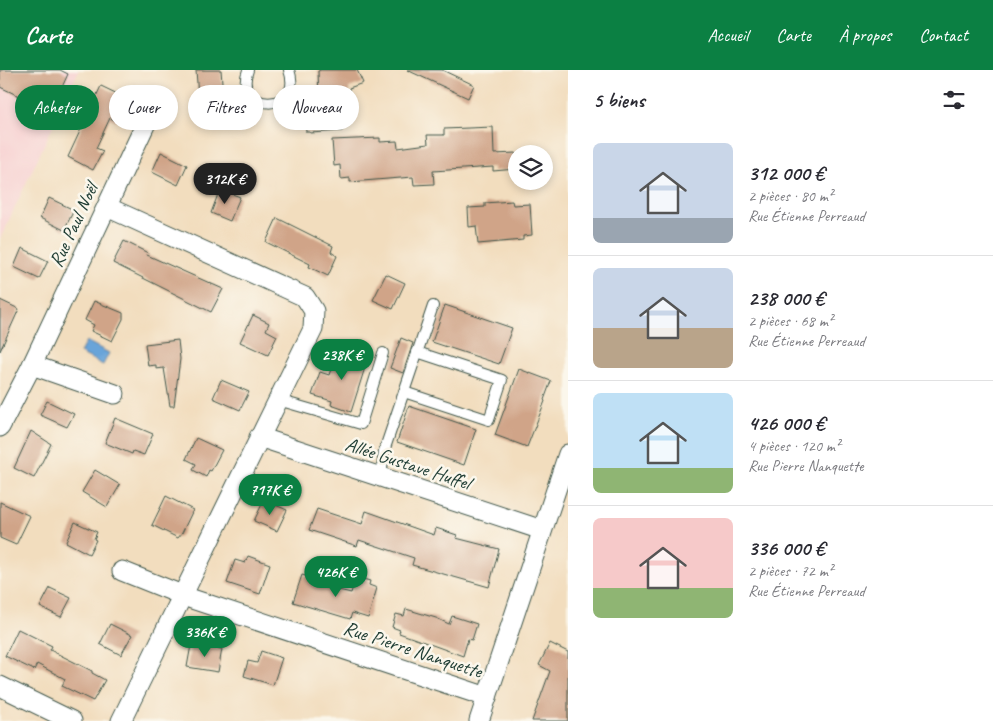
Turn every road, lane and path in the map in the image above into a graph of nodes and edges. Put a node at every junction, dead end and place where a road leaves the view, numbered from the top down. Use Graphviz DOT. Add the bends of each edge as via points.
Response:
graph roads {
  1 [pos="248,70"];
  2 [pos="289,70"];
  3 [pos="143,130"];
  4 [pos="107,207"];
  5 [pos="432,306"];
  6 [pos="417,352"];
  7 [pos="383,354"];
  8 [pos="32,365"];
  9 [pos="404,392"];
  10 [pos="116,394"];
  11 [pos="278,400"];
  12 [pos="0,427"];
  13 [pos="259,438"];
  14 [pos="568,454"];
  15 [pos="381,478"];
  16 [pos="542,530"];
  17 [pos="122,571"];
  18 [pos="183,596"];
  19 [pos="0,686"];
  20 [pos="487,698"];
  21 [pos="72,721"];
  22 [pos="121,721"];
  23 [pos="479,721"];
  1 -- 2 [label="lane" via="245,79 249,93 261,103 269,104 284,98 289,92"];
  3 -- 4 [label="street, Rue Paul Noël"];
  4 -- 8 [label="street, Rue Paul Noël"];
  4 -- 11 [label="street" via="305,297 314,311 313,329"];
  5 -- 6 [label="lane"];
  6 -- 9 [label="lane"];
  6 -- 9 [label="lane" via="502,380 492,412 489,420"];
  7 -- 11 [label="lane" via="361,424"];
  8 -- 10 [label="street"];
  8 -- 12 [label="street, Rue Paul Noël"];
  9 -- 15 [label="lane" via="384,451"];
  11 -- 13 [label="street"];
  13 -- 15 [label="street, Allée Gustave Huffel"];
  13 -- 18 [label="street"];
  14 -- 16 [label="street"];
  15 -- 16 [label="street, Allée Gustave Huffel"];
  16 -- 20 [label="street"];
  17 -- 18 [label="street, Rue Pierre Nanquette"];
  18 -- 20 [label="street, Rue Pierre Nanquette"];
  18 -- 22 [label="street"];
  19 -- 21 [label="street"];
  20 -- 23 [label="street"];
}
